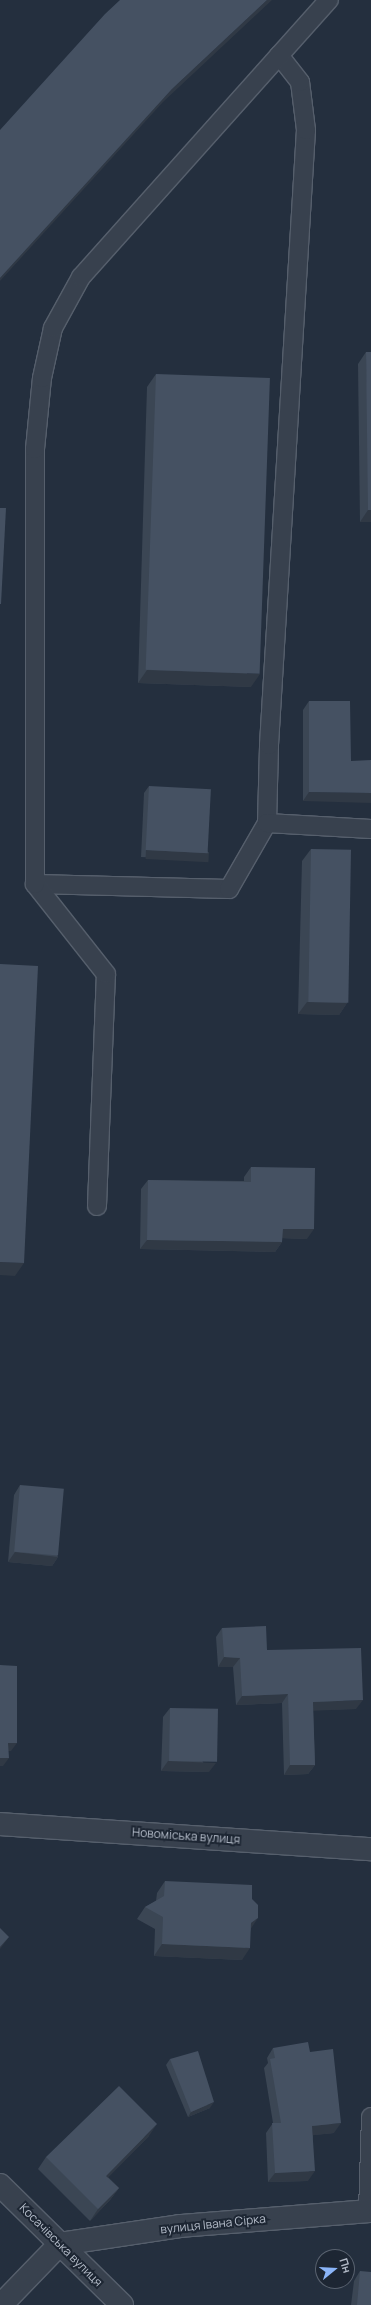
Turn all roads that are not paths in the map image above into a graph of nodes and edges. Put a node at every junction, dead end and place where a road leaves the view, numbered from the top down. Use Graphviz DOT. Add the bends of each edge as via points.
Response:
graph roads {
  1 [pos="329,0"];
  2 [pos="279,54"];
  3 [pos="267,823"];
  4 [pos="371,829"];
  5 [pos="36,884"];
  6 [pos="97,1206"];
  7 [pos="0,1824"];
  8 [pos="371,1849"];
  9 [pos="371,2117"];
  10 [pos="0,2185"];
  11 [pos="369,2212"];
  12 [pos="60,2244"];
  13 [pos="0,2305"];
  14 [pos="122,2305"];
  1 -- 2 [label="lane"];
  2 -- 3 [label="lane" via="300,82 306,130 269,746"];
  2 -- 5 [label="lane" via="81,277 53,328 42,378 35,449"];
  3 -- 4 [label="lane"];
  3 -- 5 [label="lane" via="229,889"];
  5 -- 6 [label="lane" via="106,974"];
  7 -- 8 [label="street, Новоміська вулиця"];
  9 -- 11 [label="lane, вулиця Івана Сірка"];
  10 -- 12 [label="street, Косачівська вулиця"];
  11 -- 12 [label="street, вулиця Івана Сірка" via="188,2225"];
  12 -- 13 [label="street"];
  12 -- 14 [label="street, Косачівська вулиця"];
}
